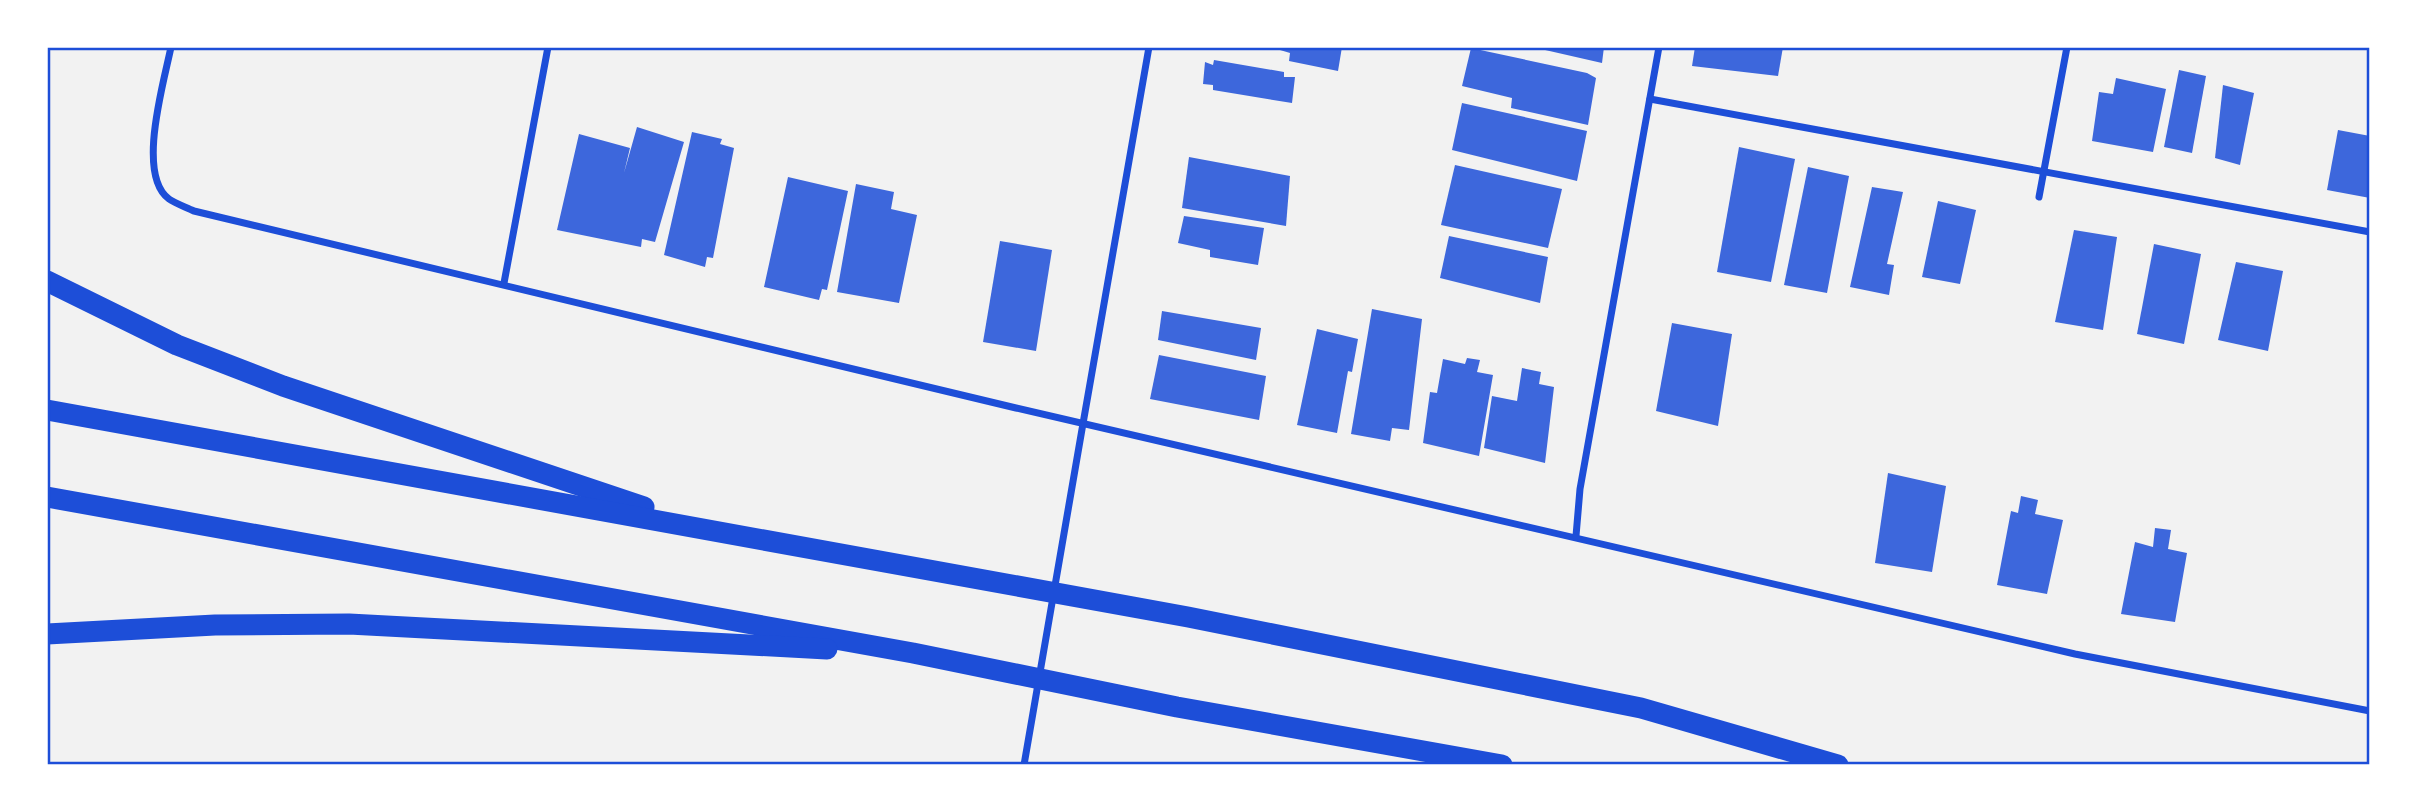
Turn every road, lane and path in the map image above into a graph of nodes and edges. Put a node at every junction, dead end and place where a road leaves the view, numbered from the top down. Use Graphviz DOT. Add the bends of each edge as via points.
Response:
graph roads {
  1 [pos="171,47"];
  2 [pos="548,47"];
  3 [pos="1149,47"];
  4 [pos="1659,47"];
  5 [pos="2067,47"];
  6 [pos="1650,99"];
  7 [pos="2044,170"];
  8 [pos="2039,197"];
  9 [pos="2370,232"];
  10 [pos="47,281"];
  11 [pos="504,283"];
  12 [pos="47,410"];
  13 [pos="1081,421"];
  14 [pos="47,497"];
  15 [pos="723,532"];
  16 [pos="1576,536"];
  17 [pos="47,634"];
  18 [pos="913,653"];
  19 [pos="2370,711"];
  20 [pos="1024,765"];
  21 [pos="1502,765"];
  22 [pos="1838,765"];
  1 -- 11 [label="street" via="152,154 153,175 169,199 194,211"];
  2 -- 11 [label="street"];
  3 -- 13 [label="street"];
  4 -- 6 [label="street"];
  5 -- 7 [label="street"];
  6 -- 7 [label="street"];
  6 -- 16 [label="street" via="1580,489"];
  7 -- 8 [label="street"];
  7 -- 9 [label="street"];
  10 -- 15 [label="highway" via="177,345 283,386"];
  11 -- 13 [label="street"];
  12 -- 15 [label="highway"];
  13 -- 16 [label="street"];
  13 -- 20 [label="street"];
  14 -- 18 [label="highway"];
  15 -- 22 [label="highway" via="1188,617 1641,708"];
  16 -- 19 [label="street" via="2075,654"];
  17 -- 18 [label="highway" via="349,624"];
  18 -- 21 [label="highway" via="1177,707"];
}
